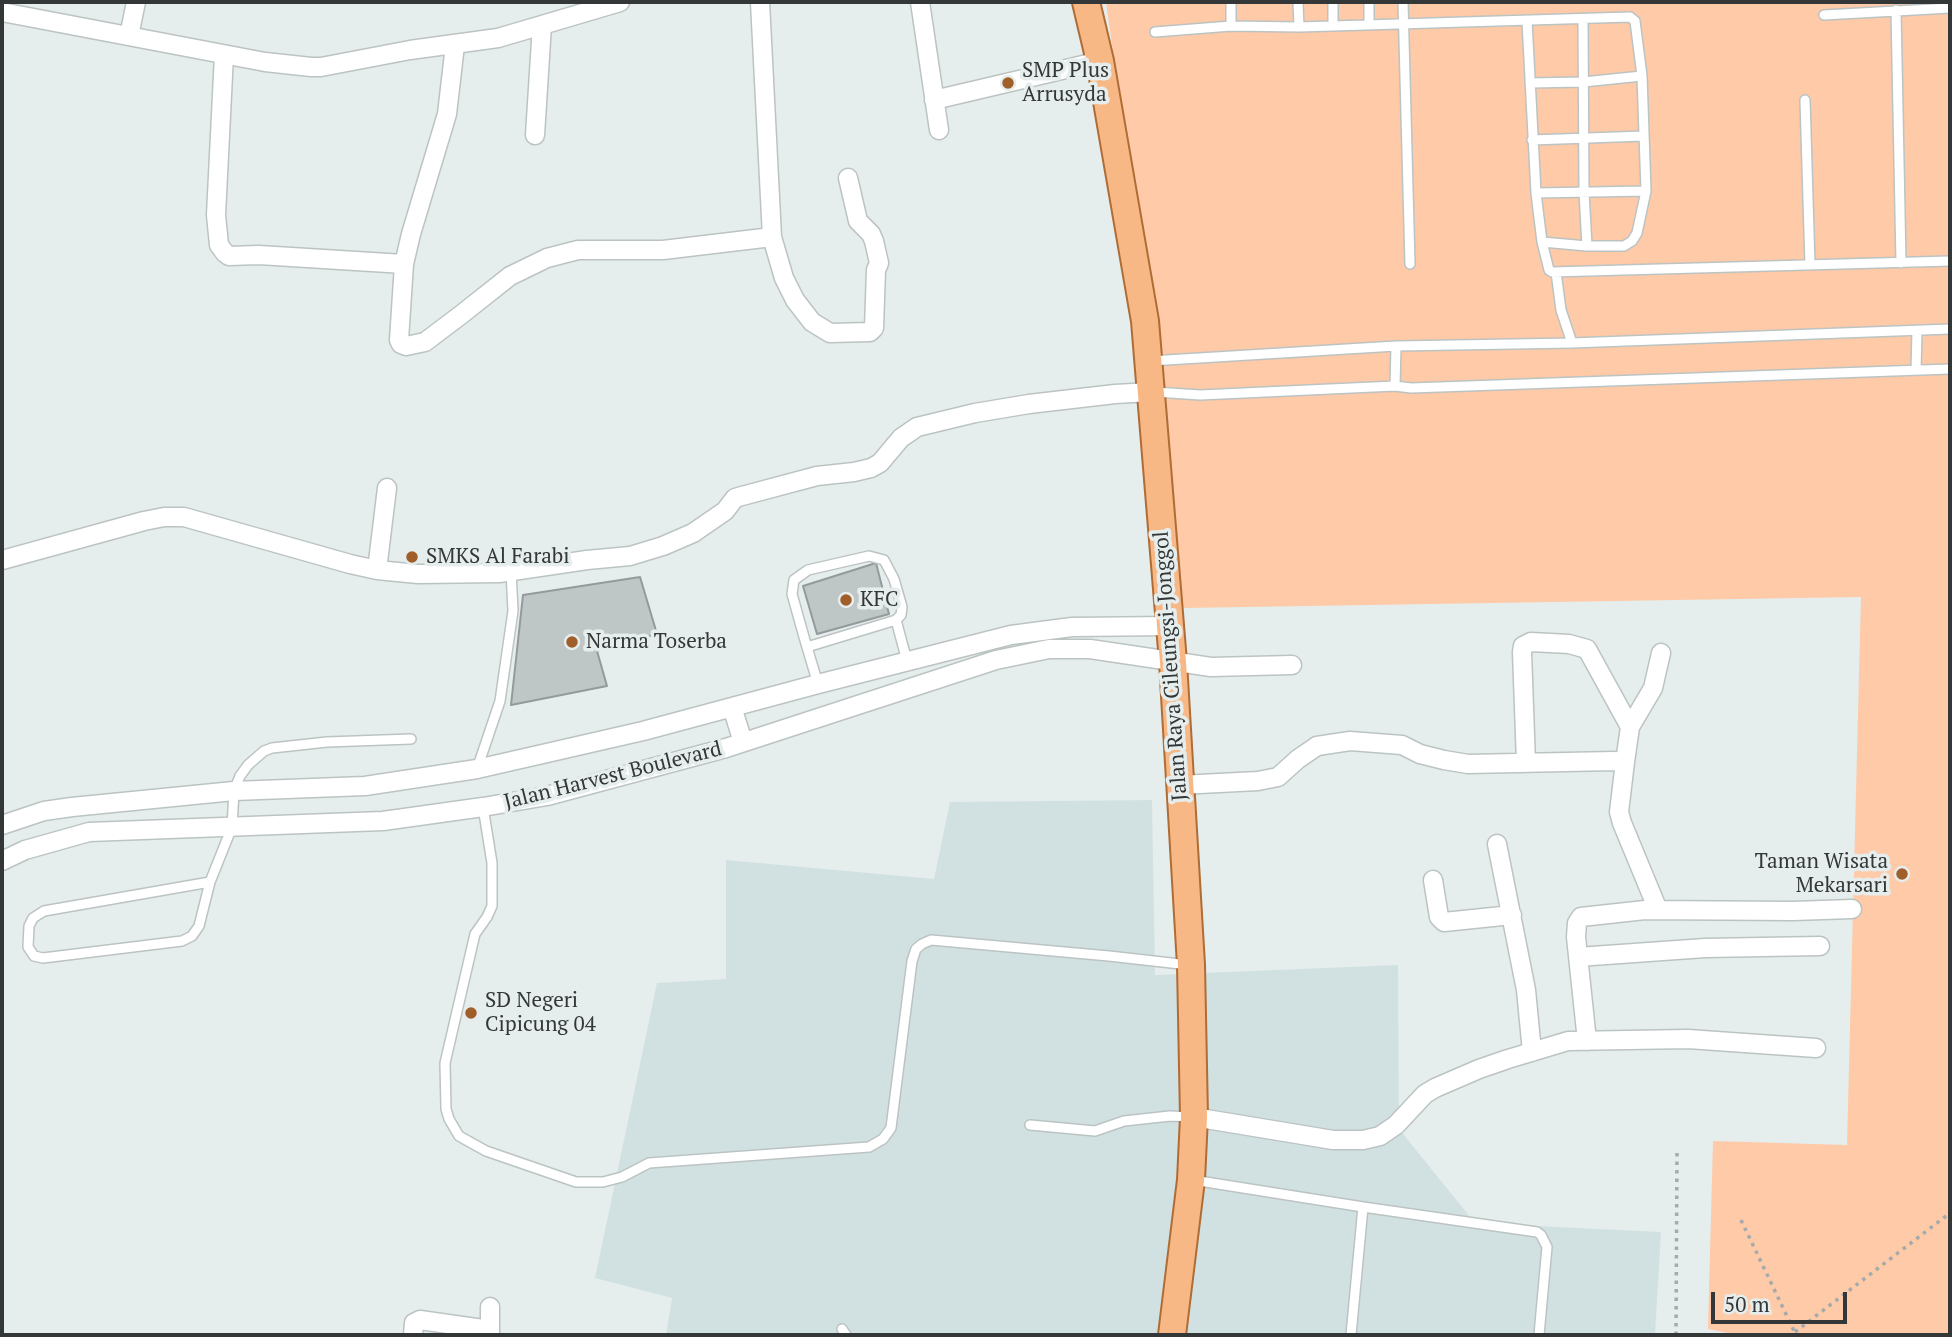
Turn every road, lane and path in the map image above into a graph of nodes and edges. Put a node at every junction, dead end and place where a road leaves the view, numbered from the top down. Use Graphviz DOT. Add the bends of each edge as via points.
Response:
graph roads {
  1 [pos="136,2"];
  2 [pos="620,2"];
  3 [pos="760,2"];
  4 [pos="920,2"];
  5 [pos="1087,2"];
  6 [pos="1231,2"];
  7 [pos="1298,2"];
  8 [pos="1333,2"];
  9 [pos="1369,2"];
  10 [pos="1403,2"];
  11 [pos="1950,8"];
  12 [pos="1896,10"];
  13 [pos="2,12"];
  14 [pos="1824,15"];
  15 [pos="1583,19"];
  16 [pos="1527,22"];
  17 [pos="1403,24"];
  18 [pos="542,25"];
  19 [pos="1333,25"];
  20 [pos="1369,25"];
  21 [pos="1231,26"];
  22 [pos="1299,27"];
  23 [pos="1155,32"];
  24 [pos="129,36"];
  25 [pos="455,45"];
  26 [pos="224,55"];
  27 [pos="1100,61"];
  28 [pos="1642,76"];
  29 [pos="1583,82"];
  30 [pos="1530,83"];
  31 [pos="934,100"];
  32 [pos="1805,100"];
  33 [pos="939,130"];
  34 [pos="535,135"];
  35 [pos="1644,136"];
  36 [pos="1584,139"];
  37 [pos="1532,140"];
  38 [pos="848,178"];
  39 [pos="1646,191"];
  40 [pos="1536,192"];
  41 [pos="1584,192"];
  42 [pos="772,237"];
  43 [pos="1542,242"];
  44 [pos="1587,246"];
  45 [pos="1950,261"];
  46 [pos="1901,262"];
  47 [pos="404,264"];
  48 [pos="1410,264"];
  49 [pos="1810,265"];
  50 [pos="1556,272"];
  51 [pos="1950,329"];
  52 [pos="1917,331"];
  53 [pos="1572,343"];
  54 [pos="1395,346"];
  55 [pos="1148,361"];
  56 [pos="1950,369"];
  57 [pos="1916,370"];
  58 [pos="1395,386"];
  59 [pos="1151,392"];
  60 [pos="387,488"];
  61 [pos="2,560"];
  62 [pos="377,570"];
  63 [pos="511,571"];
  64 [pos="896,620"];
  65 [pos="1170,626"];
  66 [pos="807,647"];
  67 [pos="1661,653"];
  68 [pos="907,661"];
  69 [pos="1173,662"];
  70 [pos="1292,665"];
  71 [pos="818,684"];
  72 [pos="732,707"];
  73 [pos="1630,727"];
  74 [pos="411,739"];
  75 [pos="743,743"];
  76 [pos="1625,762"];
  77 [pos="1526,763"];
  78 [pos="477,769"];
  79 [pos="1180,785"];
  80 [pos="234,791"];
  81 [pos="482,807"];
  82 [pos="2,825"];
  83 [pos="232,827"];
  84 [pos="1497,844"];
  85 [pos="2,861"];
  86 [pos="1433,880"];
  87 [pos="211,882"];
  88 [pos="1852,908"];
  89 [pos="1658,910"];
  90 [pos="1512,915"];
  91 [pos="1820,946"];
  92 [pos="1578,957"];
  93 [pos="1191,965"];
  94 [pos="1587,1041"];
  95 [pos="1816,1048"];
  96 [pos="1532,1052"];
  97 [pos="1194,1117"];
  98 [pos="1030,1125"];
  99 [pos="1677,1150"];
  100 [pos="1191,1180"];
  101 [pos="1363,1207"];
  102 [pos="1950,1213"];
  103 [pos="1741,1220"];
  104 [pos="490,1307"];
  105 [pos="490,1333"];
  106 [pos="1795,1334"];
  107 [pos="413,1335"];
  108 [pos="1172,1335"];
  109 [pos="1351,1335"];
  110 [pos="1539,1335"];
  111 [pos="1676,1335"];
  1 -- 24 [label="street"];
  2 -- 18 [label="street"];
  3 -- 42 [label="street"];
  4 -- 31 [label="street"];
  5 -- 27 [label="main road, Jalan Raya Cileungsi-Jonggol"];
  6 -- 21 [label="lane"];
  7 -- 22 [label="lane"];
  8 -- 19 [label="lane"];
  9 -- 20 [label="lane"];
  10 -- 17 [label="lane"];
  11 -- 12 [label="lane"];
  12 -- 14 [label="lane"];
  12 -- 46 [label="lane"];
  13 -- 24 [label="street"];
  15 -- 16 [label="lane"];
  15 -- 28 [label="lane" via="1626,16 1635,21"];
  15 -- 29 [label="lane"];
  16 -- 17 [label="lane"];
  16 -- 30 [label="lane"];
  17 -- 20 [label="lane"];
  17 -- 48 [label="lane"];
  18 -- 25 [label="street"];
  18 -- 34 [label="street"];
  19 -- 20 [label="lane"];
  19 -- 22 [label="lane"];
  21 -- 22 [label="lane"];
  21 -- 23 [label="lane"];
  24 -- 26 [label="street"];
  25 -- 26 [label="street" via="321,67"];
  25 -- 47 [label="street" via="447,114"];
  26 -- 47 [label="street" via="216,215 219,245 225,254"];
  27 -- 31 [label="street"];
  27 -- 55 [label="main road, Jalan Raya Cileungsi-Jonggol"];
  28 -- 29 [label="lane"];
  28 -- 35 [label="lane"];
  29 -- 30 [label="lane"];
  29 -- 36 [label="lane"];
  30 -- 37 [label="lane"];
  31 -- 33 [label="street"];
  32 -- 49 [label="lane"];
  35 -- 36 [label="lane"];
  35 -- 39 [label="lane"];
  36 -- 37 [label="lane"];
  36 -- 41 [label="lane"];
  37 -- 40 [label="lane"];
  38 -- 42 [label="street" via="858,221 871,234 879,263 870,332 830,333 812,322 794,300"];
  39 -- 41 [label="lane"];
  39 -- 44 [label="lane" via="1632,241 1624,246"];
  40 -- 41 [label="lane"];
  40 -- 43 [label="lane"];
  41 -- 44 [label="lane"];
  42 -- 47 [label="street" via="663,250 578,250 547,258 510,276 425,342 406,346 399,340"];
  43 -- 44 [label="lane"];
  43 -- 50 [label="lane" via="1549,270"];
  45 -- 46 [label="lane"];
  46 -- 49 [label="lane"];
  49 -- 50 [label="lane"];
  50 -- 53 [label="lane"];
  51 -- 52 [label="lane"];
  52 -- 53 [label="lane"];
  52 -- 57 [label="lane"];
  53 -- 54 [label="lane"];
  54 -- 55 [label="lane"];
  54 -- 58 [label="lane"];
  55 -- 59 [label="main road, Jalan Raya Cileungsi-Jonggol"];
  56 -- 57 [label="lane"];
  57 -- 58 [label="lane"];
  58 -- 59 [label="lane" via="1200,395"];
  59 -- 63 [label="street" via="1029,404 918,427 871,468 817,476 735,498 725,511 693,533 649,551"];
  59 -- 65 [label="main road, Jalan Raya Cileungsi-Jonggol"];
  60 -- 62 [label="street"];
  61 -- 62 [label="street" via="144,521 184,517"];
  62 -- 63 [label="street" via="418,574"];
  63 -- 78 [label="lane" via="513,611 500,701"];
  64 -- 66 [label="lane"];
  64 -- 66 [label="lane" via="902,607 884,560 869,556 808,570 794,580 792,594"];
  64 -- 68 [label="lane"];
  65 -- 68 [label="street, Jalan Harvest Boulevard" via="1072,627 1011,635"];
  65 -- 69 [label="main road, Jalan Raya Cileungsi-Jonggol"];
  66 -- 71 [label="lane"];
  67 -- 73 [label="street" via="1653,688"];
  68 -- 71 [label="street, Jalan Harvest Boulevard"];
  69 -- 70 [label="street, Jalan Harvest Boulevard" via="1211,667"];
  69 -- 75 [label="street, Jalan Harvest Boulevard" via="1090,649 1013,655"];
  69 -- 79 [label="main road, Jalan Raya Cileungsi-Jonggol"];
  71 -- 72 [label="street, Jalan Harvest Boulevard"];
  72 -- 75 [label="street"];
  72 -- 78 [label="street, Jalan Harvest Boulevard"];
  73 -- 76 [label="street"];
  73 -- 77 [label="street" via="1587,649 1531,642 1522,652"];
  74 -- 80 [label="lane" via="272,748 248,765"];
  75 -- 81 [label="street, Jalan Harvest Boulevard" via="547,796"];
  76 -- 77 [label="street"];
  76 -- 89 [label="street" via="1619,812"];
  77 -- 79 [label="street" via="1468,764 1420,754 1402,745 1350,741 1317,746 1278,777"];
  78 -- 80 [label="street, Jalan Harvest Boulevard" via="365,786"];
  79 -- 93 [label="main road, Jalan Raya Cileungsi-Jonggol"];
  80 -- 82 [label="street, Jalan Harvest Boulevard" via="44,811"];
  80 -- 83 [label="lane"];
  81 -- 83 [label="street, Jalan Harvest Boulevard" via="383,821"];
  81 -- 93 [label="lane" via="492,863 492,906 475,934 445,1063 446,1109 459,1136 486,1151 576,1182 603,1182 649,1163 869,1147 883,1139 891,1128 912,961 916,949 931,940"];
  83 -- 85 [label="street, Jalan Harvest Boulevard" via="89,832"];
  83 -- 87 [label="lane"];
  84 -- 90 [label="street"];
  86 -- 90 [label="street" via="1439,917 1444,922"];
  87 -- 87 [label="lane" via="198,926 182,941 43,958 34,956 28,947 29,926 38,913"];
  88 -- 89 [label="street"];
  89 -- 92 [label="street" via="1581,917 1576,927"];
  90 -- 96 [label="street"];
  91 -- 92 [label="street"];
  92 -- 94 [label="street"];
  93 -- 97 [label="main road, Jalan Raya Cileungsi-Jonggol"];
  94 -- 95 [label="street" via="1688,1039"];
  94 -- 96 [label="street" via="1568,1041"];
  96 -- 97 [label="street" via="1435,1088 1396,1125 1363,1140 1333,1140"];
  97 -- 98 [label="lane" via="1124,1121 1095,1131"];
  97 -- 100 [label="main road, Jalan Raya Cileungsi-Jonggol"];
  99 -- 111 [label="path"];
  100 -- 101 [label="lane"];
  100 -- 108 [label="main road, Jalan Raya Cileungsi-Jonggol"];
  101 -- 109 [label="lane"];
  101 -- 110 [label="lane" via="1537,1232 1547,1247"];
  102 -- 106 [label="path"];
  103 -- 106 [label="path"];
  104 -- 105 [label="street"];
  105 -- 107 [label="street" via="419,1320 414,1323"];
}
